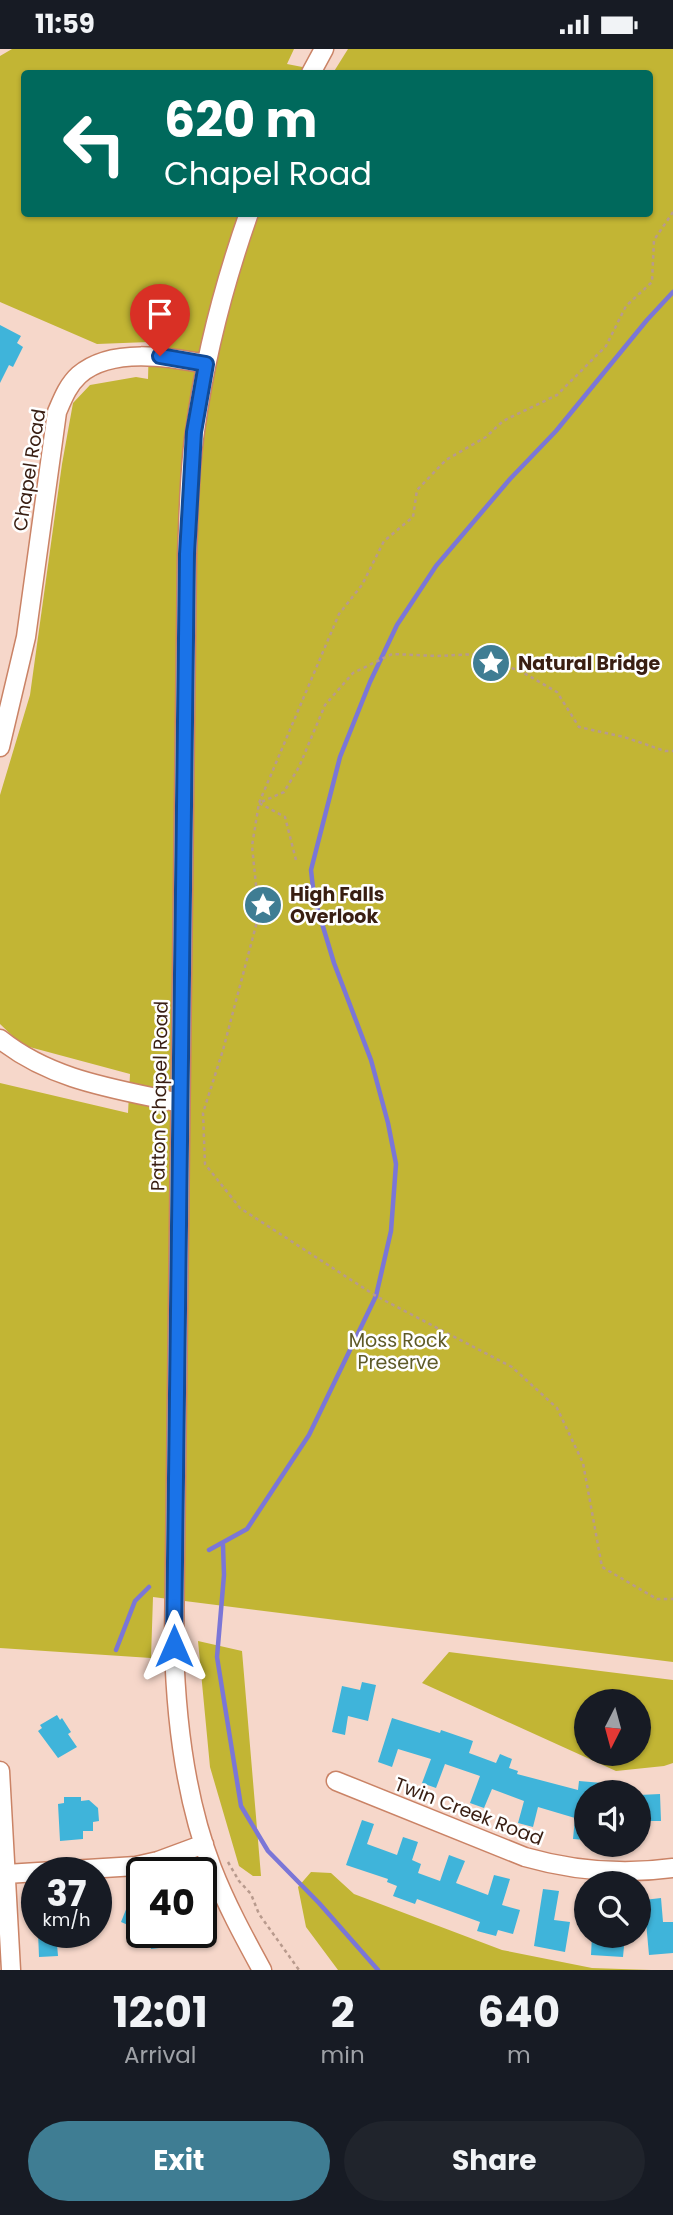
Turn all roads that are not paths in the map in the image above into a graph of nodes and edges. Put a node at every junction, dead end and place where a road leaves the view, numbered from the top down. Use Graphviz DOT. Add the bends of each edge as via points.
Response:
graph roads {
  1 [pos="324,49"];
  2 [pos="313,70"];
  3 [pos="248,217"];
  4 [pos="206,364"];
  5 [pos="0,747"];
  6 [pos="0,1039"];
  7 [pos="180,1103"];
  8 [pos="0,1771"];
  9 [pos="336,1781"];
  10 [pos="204,1844"];
  11 [pos="673,1868"];
  12 [pos="6,1874"];
  13 [pos="11,1970"];
  14 [pos="262,1970"];
  1 -- 2 [label="street"];
  3 -- 4 [label="street, Patton Chapel Road"];
  4 -- 5 [label="street, Chapel Road" via="160,356 97,363 66,390 57,412 26,637"];
  4 -- 7 [label="street, Patton Chapel Road" via="194,432 187,554"];
  6 -- 7 [label="street" via="38,1065 64,1075"];
  7 -- 10 [label="street, Patton Chapel Road" via="176,1693 188,1787"];
  8 -- 12 [label="street"];
  9 -- 11 [label="street, Twin Creek Road" via="547,1863 621,1872"];
  10 -- 12 [label="street" via="136,1866"];
  10 -- 14 [label="street, Patton Chapel Road" via="234,1918"];
  12 -- 13 [label="street"];
}
